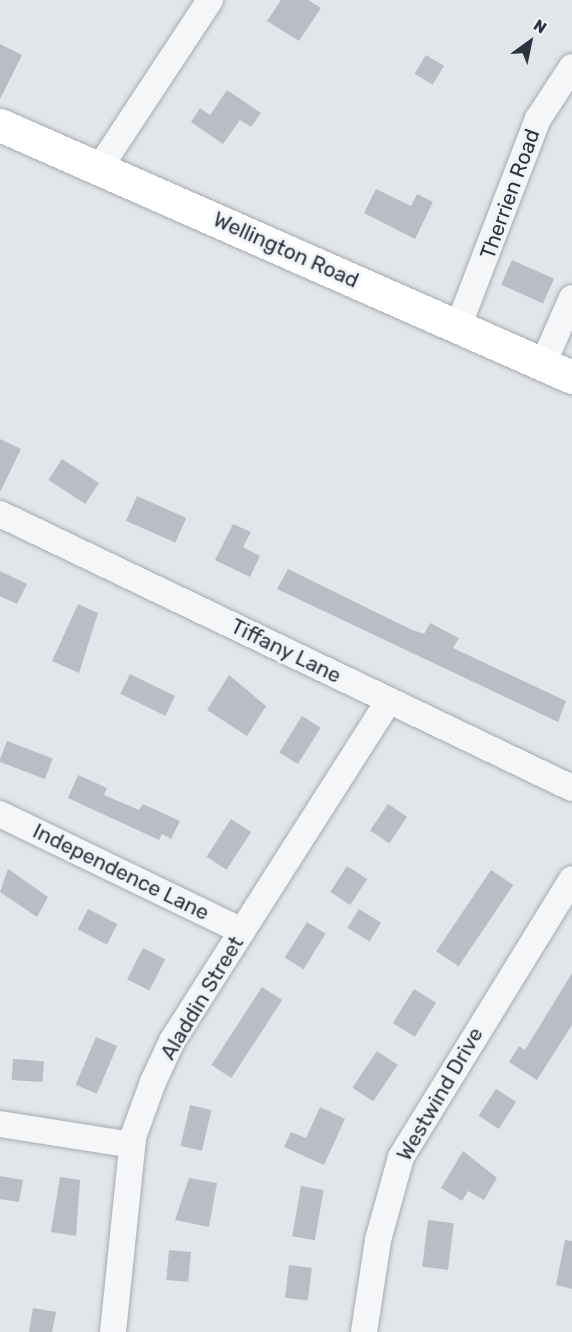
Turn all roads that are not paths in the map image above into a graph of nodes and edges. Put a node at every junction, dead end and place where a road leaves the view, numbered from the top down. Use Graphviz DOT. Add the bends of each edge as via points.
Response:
graph roads {
  1 [pos="210,0"];
  2 [pos="572,67"];
  3 [pos="0,125"];
  4 [pos="100,167"];
  5 [pos="572,298"];
  6 [pos="458,327"];
  7 [pos="558,371"];
  8 [pos="0,514"];
  9 [pos="389,700"];
  10 [pos="572,788"];
  11 [pos="0,814"];
  12 [pos="572,879"];
  13 [pos="242,931"];
  14 [pos="0,1124"];
  15 [pos="132,1145"];
  16 [pos="113,1332"];
  17 [pos="364,1332"];
  1 -- 4 [label="street"];
  2 -- 6 [label="street, Therrien Road" via="538,119"];
  3 -- 4 [label="main road, Wellington Road"];
  4 -- 6 [label="main road, Wellington Road"];
  5 -- 7 [label="street"];
  6 -- 7 [label="main road, Wellington Road"];
  8 -- 9 [label="street, Tiffany Lane"];
  9 -- 10 [label="street, Tiffany Lane"];
  9 -- 13 [label="street, Aladdin Street"];
  11 -- 13 [label="street, Independence Lane"];
  12 -- 17 [label="street, Westwind Drive" via="401,1156 380,1230"];
  13 -- 15 [label="street, Aladdin Street" via="172,1041"];
  14 -- 15 [label="street"];
  15 -- 16 [label="street, Aladdin Street"];
}
